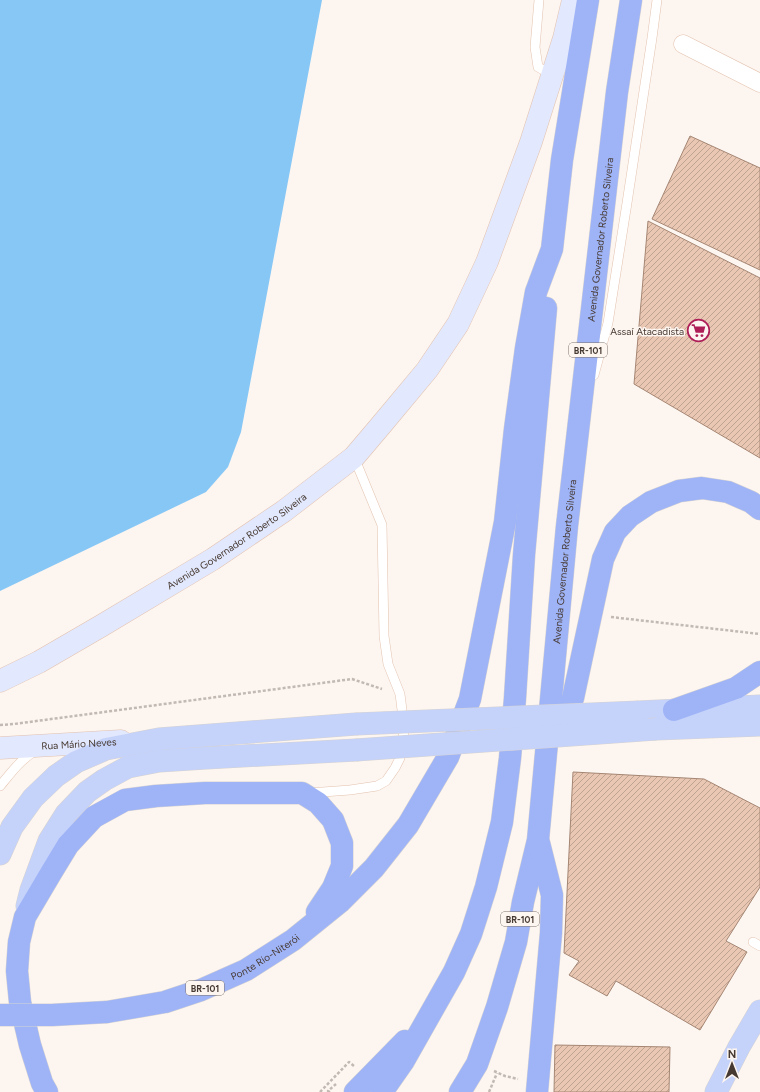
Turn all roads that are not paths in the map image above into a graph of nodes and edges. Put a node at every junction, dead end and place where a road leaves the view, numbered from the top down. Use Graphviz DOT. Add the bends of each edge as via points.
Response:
graph roads {
  1 [pos="540,0"];
  2 [pos="573,0"];
  3 [pos="588,0"];
  4 [pos="657,0"];
  5 [pos="630,10"];
  6 [pos="683,44"];
  7 [pos="552,75"];
  8 [pos="760,83"];
  9 [pos="552,249"];
  10 [pos="578,431"];
  11 [pos="354,457"];
  12 [pos="760,509"];
  13 [pos="760,672"];
  14 [pos="0,681"];
  15 [pos="760,706"];
  16 [pos="674,710"];
  17 [pos="760,725"];
  18 [pos="159,740"];
  19 [pos="43,746"];
  20 [pos="0,748"];
  21 [pos="545,771"];
  22 [pos="0,786"];
  23 [pos="302,793"];
  24 [pos="538,840"];
  25 [pos="0,854"];
  26 [pos="25,917"];
  27 [pos="293,940"];
  28 [pos="760,1011"];
  29 [pos="0,1015"];
  30 [pos="428,1020"];
  31 [pos="478,1064"];
  32 [pos="47,1092"];
  33 [pos="355,1092"];
  34 [pos="382,1092"];
  35 [pos="460,1092"];
  36 [pos="472,1092"];
  37 [pos="537,1092"];
  38 [pos="716,1092"];
  1 -- 7 [label="lane" via="535,47 538,67"];
  2 -- 7 [label="street, Avenida Governador Roberto Silveira"];
  3 -- 9 [label="highway, BR-101" via="562,160"];
  4 -- 10 [label="lane" via="608,323"];
  5 -- 10 [label="highway, Avenida Governador Roberto Silveira / BR-101" via="617,92"];
  6 -- 8 [label="street"];
  7 -- 11 [label="street, Avenida Governador Roberto Silveira" via="531,142 487,262 458,324 427,370"];
  9 -- 27 [label="highway, Ponte Rio-Niterói / BR-101" via="536,292 515,429 505,522 470,699 448,757 408,825 374,868 340,902"];
  9 -- 30 [label="highway" via="524,555 510,758 502,822 471,934"];
  10 -- 21 [label="highway, Avenida Governador Roberto Silveira / BR-101"];
  11 -- 14 [label="street, Avenida Governador Roberto Silveira" via="284,511 213,559 45,658"];
  11 -- 23 [label="lane" via="382,525 384,636 388,664 400,694 403,742 398,763 386,781 377,786"];
  12 -- 21 [label="highway" via="728,492 702,488 679,491 651,502 630,516 616,532 603,559 573,698"];
  13 -- 16 [label="highway" via="736,688"];
  15 -- 16 [label="main road"];
  16 -- 18 [label="main road, bridge" via="356,724"];
  17 -- 26 [label="main road, bridge" via="656,729 159,761 128,767 87,792 66,814 49,841 31,890"];
  18 -- 19 [label="street, Rua Mário Neves"];
  18 -- 25 [label="main road" via="106,749 76,762 56,776 33,798 12,827"];
  19 -- 20 [label="street, Rua Mário Neves"];
  19 -- 22 [label="lane" via="30,754"];
  21 -- 24 [label="highway, Avenida Governador Roberto Silveira / BR-101"];
  23 -- 26 [label="highway" via="205,793 125,800 94,817 68,846"];
  23 -- 27 [label="highway" via="318,802 333,820 342,843 342,866 320,910"];
  24 -- 31 [label="highway, Avenida Governador Roberto Silveira / BR-101" via="516,942"];
  24 -- 37 [label="highway" via="552,895"];
  26 -- 32 [label="highway" via="19,942 20,1002 30,1045"];
  27 -- 29 [label="highway, Ponte Rio-Niterói / BR-101, bridge" via="246,970 201,990 165,1002 107,1012"];
  28 -- 38 [label="main road"];
  30 -- 33 [label="highway"];
  30 -- 34 [label="highway"];
  31 -- 35 [label="highway, Avenida Governador Roberto Silveira / BR-101"];
  31 -- 36 [label="highway"];
}
